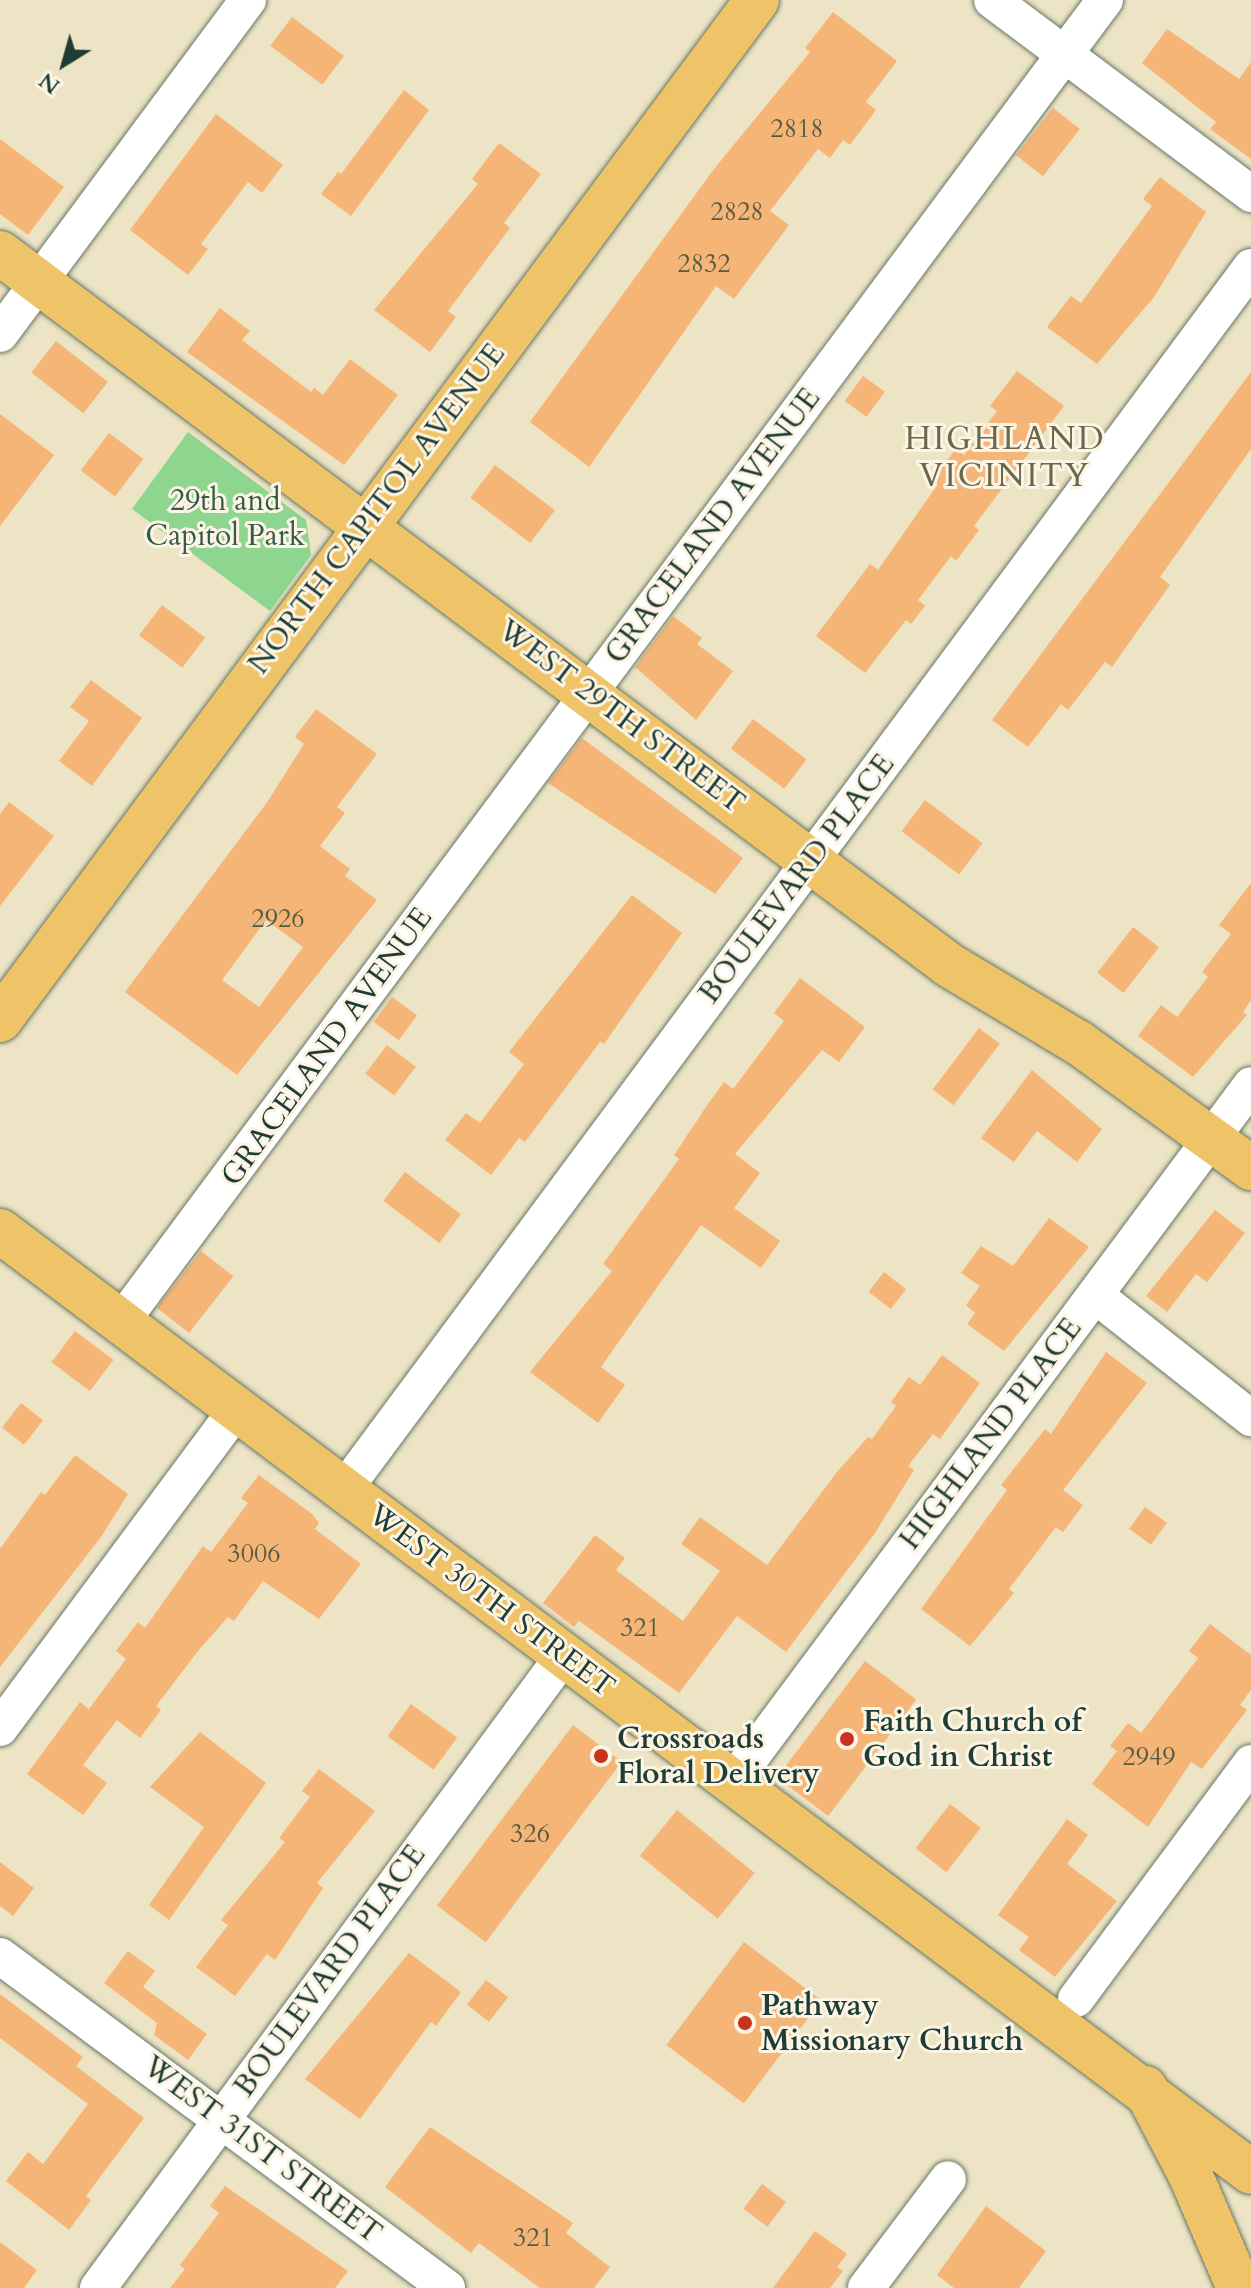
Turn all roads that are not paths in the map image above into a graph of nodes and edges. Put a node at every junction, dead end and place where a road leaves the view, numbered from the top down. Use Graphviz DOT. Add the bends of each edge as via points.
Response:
graph roads {
  1 [pos="248,0"];
  2 [pos="757,0"];
  3 [pos="992,0"];
  4 [pos="1105,0"];
  5 [pos="1065,54"];
  6 [pos="1251,194"];
  7 [pos="0,253"];
  8 [pos="1251,267"];
  9 [pos="40,282"];
  10 [pos="0,334"];
  11 [pos="365,524"];
  12 [pos="589,693"];
  13 [pos="812,859"];
  14 [pos="0,1020"];
  15 [pos="1251,1085"];
  16 [pos="1211,1139"];
  17 [pos="1251,1168"];
  18 [pos="0,1231"];
  19 [pos="1095,1295"];
  20 [pos="121,1322"];
  21 [pos="236,1410"];
  22 [pos="1251,1418"];
  23 [pos="343,1491"];
  24 [pos="564,1655"];
  25 [pos="0,1728"];
  26 [pos="1251,1763"];
  27 [pos="731,1784"];
  28 [pos="0,1956"];
  29 [pos="1076,1999"];
  30 [pos="1145,2088"];
  31 [pos="221,2120"];
  32 [pos="1251,2172"];
  33 [pos="948,2179"];
  34 [pos="98,2288"];
  35 [pos="447,2288"];
  36 [pos="866,2288"];
  37 [pos="1239,2288"];
  1 -- 9 [label="street"];
  2 -- 11 [label="main road, NORTH CAPITOL AVENUE"];
  3 -- 5 [label="street"];
  4 -- 5 [label="street, GRACELAND AVENUE"];
  5 -- 6 [label="street"];
  5 -- 12 [label="street, GRACELAND AVENUE"];
  7 -- 9 [label="main road, WEST 29TH STREET"];
  8 -- 13 [label="street, BOULEVARD PLACE"];
  9 -- 10 [label="street"];
  9 -- 11 [label="main road, WEST 29TH STREET"];
  11 -- 12 [label="main road, WEST 29TH STREET"];
  11 -- 14 [label="main road, NORTH CAPITOL AVENUE"];
  12 -- 13 [label="main road, WEST 29TH STREET"];
  12 -- 20 [label="street, GRACELAND AVENUE"];
  13 -- 16 [label="main road, WEST 29TH STREET" via="949,965 1079,1043"];
  13 -- 23 [label="street, BOULEVARD PLACE"];
  15 -- 16 [label="street, HIGHLAND PLACE"];
  16 -- 17 [label="main road, WEST 29TH STREET"];
  16 -- 19 [label="street, HIGHLAND PLACE"];
  18 -- 20 [label="main road, WEST 30TH STREET"];
  19 -- 22 [label="street"];
  19 -- 27 [label="street, HIGHLAND PLACE"];
  20 -- 21 [label="main road, WEST 30TH STREET"];
  21 -- 23 [label="main road, WEST 30TH STREET"];
  21 -- 25 [label="street"];
  23 -- 24 [label="main road, WEST 30TH STREET"];
  24 -- 27 [label="main road, WEST 30TH STREET"];
  24 -- 31 [label="street, BOULEVARD PLACE"];
  26 -- 29 [label="street"];
  27 -- 30 [label="main road, WEST 30TH STREET"];
  28 -- 31 [label="street, WEST 31ST STREET"];
  30 -- 32 [label="main road, WEST 30TH STREET"];
  30 -- 37 [label="main road" via="1191,2176"];
  31 -- 34 [label="street, BOULEVARD PLACE"];
  31 -- 35 [label="street, WEST 31ST STREET"];
  33 -- 36 [label="street"];
}
